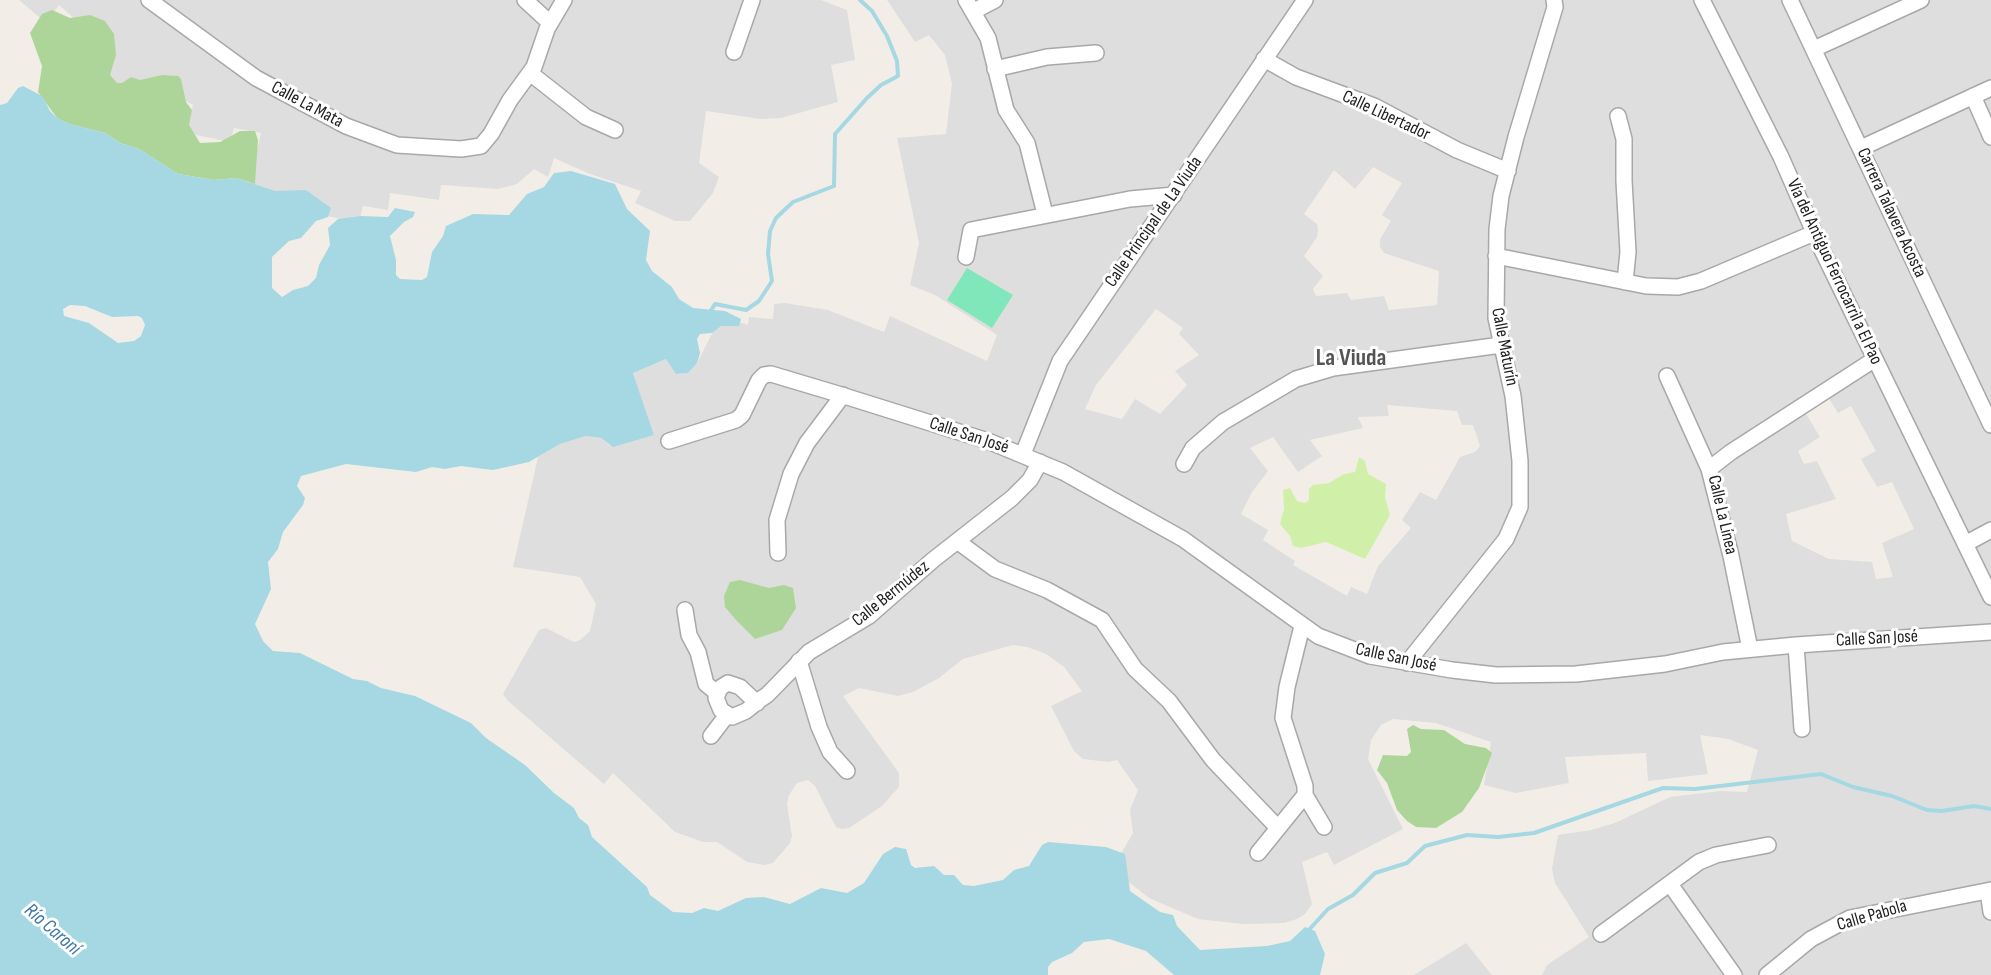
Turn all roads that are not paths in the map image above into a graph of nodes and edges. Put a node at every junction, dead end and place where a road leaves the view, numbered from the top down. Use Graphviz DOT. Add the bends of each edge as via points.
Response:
graph roads {
  1 [pos="149,0"];
  2 [pos="525,0"];
  3 [pos="564,0"];
  4 [pos="752,0"];
  5 [pos="995,0"];
  6 [pos="1305,0"];
  7 [pos="1554,0"];
  8 [pos="1702,0"];
  9 [pos="1790,0"];
  10 [pos="1921,0"];
  11 [pos="970,5"];
  12 [pos="550,23"];
  13 [pos="1814,49"];
  14 [pos="735,52"];
  15 [pos="1096,53"];
  16 [pos="1264,59"];
  17 [pos="995,69"];
  18 [pos="530,73"];
  19 [pos="1991,88"];
  20 [pos="1973,96"];
  21 [pos="1618,116"];
  22 [pos="615,130"];
  23 [pos="1991,137"];
  24 [pos="1861,148"];
  25 [pos="1508,171"];
  26 [pos="1174,195"];
  27 [pos="1045,214"];
  28 [pos="1814,233"];
  29 [pos="1496,256"];
  30 [pos="966,257"];
  31 [pos="1625,282"];
  32 [pos="1501,345"];
  33 [pos="1875,359"];
  34 [pos="1667,376"];
  35 [pos="843,395"];
  36 [pos="1991,425"];
  37 [pos="669,441"];
  38 [pos="1023,454"];
  39 [pos="1040,462"];
  40 [pos="1184,464"];
  41 [pos="1708,469"];
  42 [pos="1991,530"];
  43 [pos="957,541"];
  44 [pos="1965,544"];
  45 [pos="778,553"];
  46 [pos="1991,597"];
  47 [pos="685,610"];
  48 [pos="1302,627"];
  49 [pos="1991,632"];
  50 [pos="1796,645"];
  51 [pos="1750,649"];
  52 [pos="799,661"];
  53 [pos="1407,663"];
  54 [pos="717,693"];
  55 [pos="757,703"];
  56 [pos="731,716"];
  57 [pos="1802,729"];
  58 [pos="711,736"];
  59 [pos="1296,762"];
  60 [pos="846,771"];
  61 [pos="1305,795"];
  62 [pos="1281,824"];
  63 [pos="1324,827"];
  64 [pos="1768,844"];
  65 [pos="1258,853"];
  66 [pos="1670,884"];
  67 [pos="1990,890"];
  68 [pos="1991,912"];
  69 [pos="1601,934"];
  70 [pos="1734,975"];
  71 [pos="1767,975"];
  1 -- 18 [label="street, Calle La Mata" via="256,78 360,132 414,148 472,149 486,142"];
  2 -- 12 [label="street"];
  3 -- 12 [label="street"];
  4 -- 14 [label="street"];
  5 -- 11 [label="street"];
  6 -- 16 [label="street, Calle Principal de La Viuda"];
  7 -- 25 [label="street, Calle Maturín"];
  8 -- 28 [label="street, Vía del Antiguo Ferrocarril a El Pao" via="1781,157"];
  9 -- 13 [label="street, Carrera Talavera Acosta"];
  10 -- 13 [label="street"];
  11 -- 17 [label="street" via="988,38"];
  12 -- 18 [label="street"];
  13 -- 24 [label="street, Carrera Talavera Acosta"];
  15 -- 17 [label="street" via="1047,57"];
  16 -- 25 [label="street, Calle Libertador" via="1296,77 1374,106 1457,150"];
  16 -- 26 [label="street, Calle Principal de La Viuda"];
  17 -- 27 [label="street" via="1006,110 1031,152"];
  18 -- 22 [label="street" via="586,117"];
  19 -- 20 [label="street"];
  20 -- 23 [label="street"];
  20 -- 24 [label="street"];
  21 -- 31 [label="street" via="1624,139 1628,252"];
  24 -- 36 [label="street, Carrera Talavera Acosta"];
  25 -- 29 [label="street, Calle Maturín" via="1500,204"];
  26 -- 27 [label="street"];
  26 -- 38 [label="street, Calle Principal de La Viuda" via="1060,361"];
  27 -- 30 [label="street" via="971,230"];
  28 -- 31 [label="street" via="1689,285 1666,288"];
  28 -- 33 [label="street, Vía del Antiguo Ferrocarril a El Pao"];
  29 -- 31 [label="street"];
  29 -- 32 [label="street, Calle Maturín"];
  32 -- 40 [label="street" via="1332,368 1296,379 1222,422 1193,448"];
  32 -- 53 [label="street, Calle Maturín" via="1514,396 1518,434 1521,478 1517,515 1497,552"];
  33 -- 41 [label="street, Calle La Línea"];
  33 -- 44 [label="street, Vía del Antiguo Ferrocarril a El Pao"];
  34 -- 41 [label="street"];
  35 -- 37 [label="street, Calle San José" via="764,375 736,420"];
  35 -- 38 [label="street, Calle San José"];
  35 -- 45 [label="street" via="807,443 791,474 777,520"];
  38 -- 39 [label="street, Calle San José"];
  39 -- 43 [label="street, Calle Bermúdez" via="1024,487"];
  39 -- 48 [label="street, Calle San José" via="1183,539"];
  41 -- 51 [label="street, Calle La Línea"];
  42 -- 44 [label="street"];
  43 -- 52 [label="street, Calle Bermúdez" via="868,616 818,645"];
  43 -- 62 [label="street" via="994,569 1047,590 1102,620 1135,669 1169,701 1213,760"];
  44 -- 46 [label="street, Vía del Antiguo Ferrocarril a El Pao"];
  47 -- 54 [label="street" via="689,636 698,652 706,684"];
  48 -- 53 [label="street, Calle San José" via="1370,656"];
  48 -- 59 [label="street" via="1283,718"];
  49 -- 50 [label="street, Calle San José"];
  50 -- 51 [label="street, Calle San José"];
  50 -- 57 [label="street"];
  51 -- 53 [label="street, Calle San José" via="1560,675 1496,675"];
  52 -- 55 [label="street, Calle Bermúdez"];
  52 -- 60 [label="street" via="819,728 830,752"];
  54 -- 55 [label="street" via="728,682"];
  54 -- 56 [label="street" via="717,704"];
  55 -- 56 [label="street, Calle Bermúdez"];
  56 -- 58 [label="street"];
  59 -- 61 [label="street"];
  59 -- 62 [label="street" via="1295,794"];
  61 -- 62 [label="street"];
  61 -- 63 [label="street"];
  62 -- 65 [label="street"];
  64 -- 66 [label="street" via="1707,858"];
  66 -- 69 [label="street"];
  66 -- 70 [label="street"];
  67 -- 68 [label="street"];
  67 -- 71 [label="street, Calle Pabola" via="1850,918 1811,939"];
}
